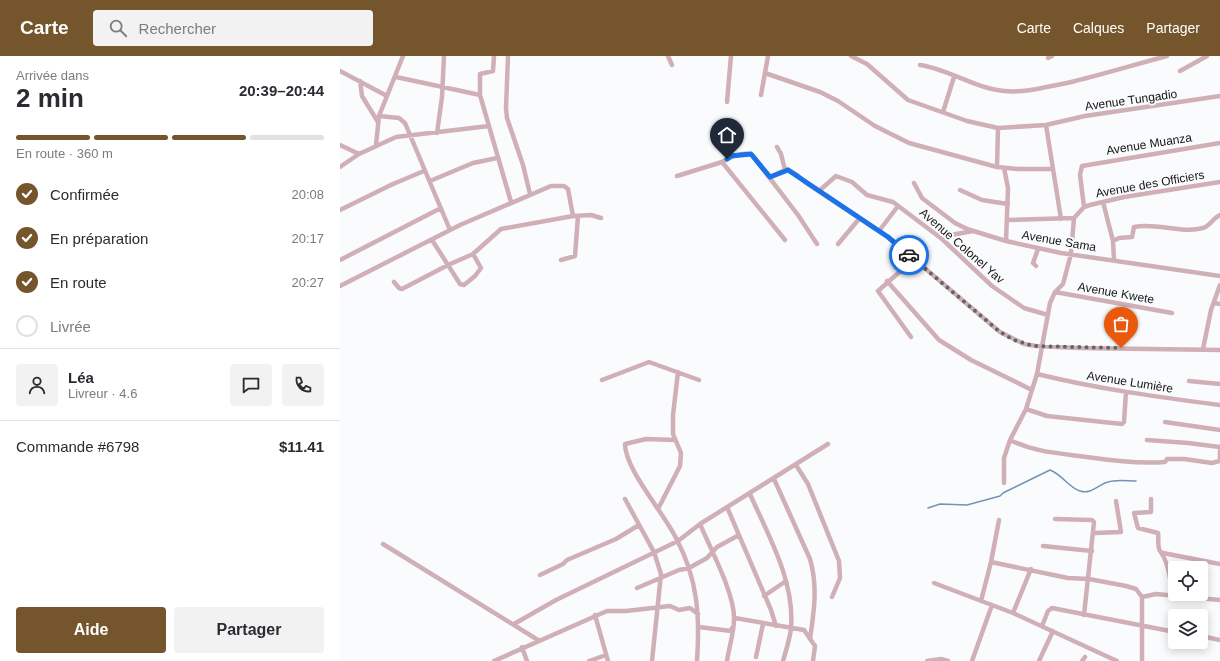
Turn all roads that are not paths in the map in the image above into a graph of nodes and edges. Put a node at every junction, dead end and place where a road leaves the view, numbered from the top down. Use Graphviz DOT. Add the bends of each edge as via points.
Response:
graph roads {
  1 [pos="403,56"];
  2 [pos="444,56"];
  3 [pos="494,56"];
  4 [pos="508,56"];
  5 [pos="668,56"];
  6 [pos="730,56"];
  7 [pos="768,56"];
  8 [pos="851,56"];
  9 [pos="1167,56"];
  10 [pos="1207,56"];
  11 [pos="672,65"];
  12 [pos="920,65"];
  13 [pos="340,71"];
  14 [pos="1180,71"];
  15 [pos="764,73"];
  16 [pos="396,77"];
  17 [pos="954,77"];
  18 [pos="360,81"];
  19 [pos="442,87"];
  20 [pos="480,95"];
  21 [pos="760,95"];
  22 [pos="387,96"];
  23 [pos="1220,96"];
  24 [pos="727,102"];
  25 [pos="943,112"];
  26 [pos="380,116"];
  27 [pos="378,122"];
  28 [pos="1046,125"];
  29 [pos="489,126"];
  30 [pos="998,128"];
  31 [pos="437,133"];
  32 [pos="411,136"];
  33 [pos="1220,143"];
  34 [pos="340,145"];
  35 [pos="376,145"];
  36 [pos="777,148"];
  37 [pos="359,154"];
  38 [pos="498,158"];
  39 [pos="722,162"];
  40 [pos="340,167"];
  41 [pos="997,167"];
  42 [pos="1004,168"];
  43 [pos="1052,169"];
  44 [pos="785,170"];
  45 [pos="424,171"];
  46 [pos="677,176"];
  47 [pos="770,177"];
  48 [pos="430,181"];
  49 [pos="914,182"];
  50 [pos="1220,182"];
  51 [pos="960,190"];
  52 [pos="819,191"];
  53 [pos="530,194"];
  54 [pos="511,202"];
  55 [pos="1104,202"];
  56 [pos="1008,204"];
  57 [pos="898,206"];
  58 [pos="1084,207"];
  59 [pos="441,208"];
  60 [pos="340,210"];
  61 [pos="1220,215"];
  62 [pos="576,216"];
  63 [pos="601,218"];
  64 [pos="1074,218"];
  65 [pos="859,219"];
  66 [pos="1060,219"];
  67 [pos="1007,220"];
  68 [pos="450,230"];
  69 [pos="973,231"];
  70 [pos="879,232"];
  71 [pos="942,239"];
  72 [pos="432,240"];
  73 [pos="785,240"];
  74 [pos="1006,241"];
  75 [pos="1113,241"];
  76 [pos="817,244"];
  77 [pos="838,244"];
  78 [pos="1038,249"];
  79 [pos="473,254"];
  80 [pos="1071,254"];
  81 [pos="914,259"];
  82 [pos="340,260"];
  83 [pos="561,260"];
  84 [pos="1114,260"];
  85 [pos="448,265"];
  86 [pos="1036,266"];
  87 [pos="1220,276"];
  88 [pos="887,281"];
  89 [pos="394,282"];
  90 [pos="1220,285"];
  91 [pos="340,286"];
  92 [pos="1055,292"];
  93 [pos="1214,303"];
  94 [pos="1220,304"];
  95 [pos="1172,313"];
  96 [pos="1048,315"];
  97 [pos="911,337"];
  98 [pos="1042,346"];
  99 [pos="1203,349"];
  100 [pos="1220,350"];
  101 [pos="678,372"];
  102 [pos="1037,374"];
  103 [pos="602,380"];
  104 [pos="700,380"];
  105 [pos="1189,381"];
  106 [pos="1220,384"];
  107 [pos="1032,390"];
  108 [pos="1126,392"];
  109 [pos="1220,405"];
  110 [pos="1026,409"];
  111 [pos="1165,422"];
  112 [pos="1220,430"];
  113 [pos="676,440"];
  114 [pos="1010,440"];
  115 [pos="1146,440"];
  116 [pos="828,444"];
  117 [pos="1220,447"];
  118 [pos="796,465"];
  119 [pos="774,479"];
  120 [pos="1004,482"];
  121 [pos="750,494"];
  122 [pos="625,499"];
  123 [pos="1151,499"];
  124 [pos="1116,501"];
  125 [pos="727,507"];
  126 [pos="658,509"];
  127 [pos="1055,519"];
  128 [pos="998,520"];
  129 [pos="700,524"];
  130 [pos="639,525"];
  131 [pos="1094,533"];
  132 [pos="739,535"];
  133 [pos="678,540"];
  134 [pos="383,544"];
  135 [pos="1043,546"];
  136 [pos="1092,551"];
  137 [pos="654,552"];
  138 [pos="712,552"];
  139 [pos="1163,553"];
  140 [pos="991,562"];
  141 [pos="1220,564"];
  142 [pos="689,568"];
  143 [pos="1168,568"];
  144 [pos="1031,569"];
  145 [pos="540,576"];
  146 [pos="662,577"];
  147 [pos="1089,579"];
  148 [pos="786,581"];
  149 [pos="934,583"];
  150 [pos="637,588"];
  151 [pos="1168,595"];
  152 [pos="764,596"];
  153 [pos="832,597"];
  154 [pos="1142,597"];
  155 [pos="1208,599"];
  156 [pos="1220,600"];
  157 [pos="981,601"];
  158 [pos="992,605"];
  159 [pos="659,606"];
  160 [pos="1013,613"];
  161 [pos="698,614"];
  162 [pos="595,615"];
  163 [pos="1084,615"];
  164 [pos="734,618"];
  165 [pos="514,624"];
  166 [pos="763,624"];
  167 [pos="776,626"];
  168 [pos="1042,626"];
  169 [pos="1141,627"];
  170 [pos="699,628"];
  171 [pos="791,628"];
  172 [pos="1053,631"];
  173 [pos="1168,631"];
  174 [pos="1208,637"];
  175 [pos="810,639"];
  176 [pos="538,640"];
  177 [pos="1220,640"];
  178 [pos="522,647"];
  179 [pos="606,655"];
  180 [pos="756,657"];
  181 [pos="494,661"];
  182 [pos="527,661"];
  183 [pos="589,661"];
  184 [pos="608,661"];
  185 [pos="652,661"];
  186 [pos="696,661"];
  187 [pos="726,661"];
  188 [pos="783,661"];
  189 [pos="813,661"];
  190 [pos="927,661"];
  191 [pos="948,661"];
  192 [pos="972,661"];
  193 [pos="1039,661"];
  194 [pos="1117,661"];
  195 [pos="1142,661"];
  1 -- 16 [label="street"];
  2 -- 19 [label="street"];
  3 -- 20 [label="street" via="493,71 480,74"];
  4 -- 53 [label="street" via="507,118"];
  5 -- 11 [label="street"];
  6 -- 24 [label="street"];
  7 -- 15 [label="street"];
  8 -- 25 [label="street, Avenue Tungadio" via="867,64 908,100"];
  9 -- 17 [label="street" via="1039,89 1003,90"];
  10 -- 14 [label="street"];
  12 -- 17 [label="street"];
  13 -- 18 [label="street"];
  15 -- 21 [label="street"];
  15 -- 41 [label="street" via="820,92 875,126 909,143"];
  16 -- 19 [label="street"];
  16 -- 22 [label="street"];
  17 -- 25 [label="street"];
  18 -- 22 [label="street"];
  18 -- 27 [label="street" via="362,96"];
  19 -- 20 [label="street"];
  19 -- 31 [label="street"];
  20 -- 29 [label="street"];
  22 -- 26 [label="street"];
  23 -- 28 [label="street, Avenue Tungadio" via="1085,116"];
  25 -- 30 [label="street, Avenue Tungadio"];
  26 -- 27 [label="street"];
  26 -- 32 [label="street" via="403,120"];
  27 -- 35 [label="street"];
  28 -- 30 [label="street, Avenue Tungadio"];
  28 -- 43 [label="street"];
  29 -- 31 [label="street"];
  29 -- 38 [label="street"];
  30 -- 41 [label="street"];
  31 -- 32 [label="street"];
  32 -- 35 [label="street" via="396,137"];
  32 -- 45 [label="street"];
  33 -- 58 [label="street, Avenue Muanza" via="1082,166 1080,175"];
  34 -- 37 [label="street"];
  35 -- 37 [label="street"];
  36 -- 44 [label="street"];
  37 -- 40 [label="street"];
  38 -- 48 [label="street" via="473,163"];
  38 -- 54 [label="street"];
  39 -- 46 [label="street"];
  39 -- 47 [label="street" via="731,156 751,154"];
  39 -- 73 [label="street"];
  41 -- 42 [label="street"];
  42 -- 43 [label="street"];
  42 -- 56 [label="street"];
  43 -- 66 [label="street"];
  44 -- 47 [label="street"];
  44 -- 52 [label="street" via="797,175"];
  45 -- 48 [label="street"];
  45 -- 60 [label="street"];
  47 -- 76 [label="street"];
  48 -- 59 [label="street"];
  49 -- 69 [label="street, Avenue Sama" via="920,195 927,202 955,223"];
  50 -- 55 [label="street, Avenue des Officiers"];
  51 -- 56 [label="street" via="982,200"];
  52 -- 57 [label="street, Avenue Colonel Yav" via="836,176 852,182 867,195"];
  52 -- 65 [label="street"];
  53 -- 54 [label="street"];
  53 -- 62 [label="street" via="551,186 564,186 569,192"];
  54 -- 68 [label="street"];
  55 -- 58 [label="street, Avenue des Officiers"];
  55 -- 75 [label="street"];
  56 -- 67 [label="street"];
  57 -- 70 [label="street"];
  57 -- 71 [label="street, Avenue Colonel Yav"];
  58 -- 64 [label="street"];
  59 -- 68 [label="street"];
  59 -- 82 [label="street"];
  61 -- 75 [label="street" via="1204,228 1143,225 1134,227 1132,236"];
  62 -- 63 [label="street" via="595,215"];
  62 -- 79 [label="street" via="501,229"];
  62 -- 83 [label="street" via="575,256"];
  64 -- 66 [label="street"];
  64 -- 80 [label="street"];
  65 -- 70 [label="street"];
  65 -- 77 [label="street"];
  66 -- 67 [label="street"];
  67 -- 74 [label="street"];
  68 -- 72 [label="street"];
  69 -- 71 [label="street"];
  69 -- 74 [label="street, Avenue Sama"];
  70 -- 81 [label="street"];
  71 -- 96 [label="street, Avenue Colonel Yav" via="992,286 1024,308"];
  72 -- 85 [label="street"];
  72 -- 91 [label="street"];
  74 -- 78 [label="street, Avenue Sama"];
  75 -- 84 [label="street"];
  78 -- 80 [label="street, Avenue Sama"];
  78 -- 86 [label="street" via="1033,264"];
  79 -- 85 [label="street"];
  79 -- 85 [label="street" via="481,268 464,285 460,284"];
  80 -- 84 [label="street, Avenue Sama"];
  80 -- 92 [label="street" via="1063,284"];
  81 -- 88 [label="street"];
  81 -- 98 [label="street" via="1000,332 1024,344"];
  84 -- 87 [label="street, Avenue Sama"];
  85 -- 89 [label="street" via="402,289"];
  88 -- 97 [label="street" via="878,291"];
  88 -- 107 [label="street" via="939,340 971,360"];
  90 -- 93 [label="street"];
  92 -- 95 [label="street, Avenue Kwete"];
  92 -- 96 [label="street"];
  93 -- 94 [label="street"];
  93 -- 99 [label="street"];
  96 -- 98 [label="street"];
  98 -- 99 [label="street"];
  98 -- 102 [label="street"];
  99 -- 100 [label="street"];
  101 -- 103 [label="street" via="648,362"];
  101 -- 104 [label="street"];
  101 -- 113 [label="street" via="673,415 673,434"];
  102 -- 107 [label="street"];
  102 -- 108 [label="street, Avenue Lumière" via="1081,385"];
  105 -- 106 [label="street"];
  107 -- 110 [label="street"];
  108 -- 109 [label="street, Avenue Lumière"];
  108 -- 110 [label="street" via="1122,424 1047,416"];
  110 -- 114 [label="street"];
  111 -- 112 [label="street"];
  113 -- 126 [label="street" via="681,453 680,466"];
  113 -- 126 [label="street" via="653,438 625,444 631,466"];
  114 -- 117 [label="street" via="1040,451 1145,463 1165,462 1167,459 1212,463 1220,461"];
  114 -- 120 [label="street" via="1004,458"];
  115 -- 117 [label="street"];
  116 -- 118 [label="street"];
  118 -- 119 [label="street"];
  118 -- 153 [label="street" via="808,484 839,561 840,578"];
  119 -- 121 [label="street"];
  119 -- 175 [label="street" via="810,559 815,594"];
  121 -- 125 [label="street"];
  121 -- 148 [label="street"];
  122 -- 130 [label="street"];
  123 -- 139 [label="street" via="1151,512 1134,513 1134,518 1138,528 1157,532 1159,550"];
  124 -- 131 [label="street" via="1121,532"];
  125 -- 129 [label="street"];
  125 -- 132 [label="street"];
  126 -- 133 [label="street"];
  127 -- 131 [label="street" via="1092,520"];
  128 -- 140 [label="street"];
  129 -- 133 [label="street"];
  129 -- 138 [label="street"];
  130 -- 137 [label="street"];
  130 -- 145 [label="street"];
  131 -- 136 [label="street"];
  132 -- 138 [label="street"];
  132 -- 152 [label="street"];
  133 -- 137 [label="street"];
  133 -- 142 [label="street"];
  134 -- 165 [label="street"];
  135 -- 136 [label="street"];
  136 -- 147 [label="street"];
  137 -- 146 [label="street"];
  137 -- 165 [label="street" via="556,600"];
  138 -- 142 [label="street" via="707,558"];
  138 -- 164 [label="street" via="732,602"];
  139 -- 141 [label="street"];
  139 -- 143 [label="street"];
  140 -- 144 [label="street"];
  140 -- 157 [label="street"];
  142 -- 146 [label="street"];
  142 -- 161 [label="street" via="696,592"];
  144 -- 147 [label="street" via="1068,578"];
  144 -- 160 [label="street"];
  146 -- 150 [label="street"];
  146 -- 159 [label="street"];
  147 -- 154 [label="street" via="1133,588"];
  147 -- 163 [label="street"];
  148 -- 152 [label="street"];
  148 -- 171 [label="street"];
  149 -- 157 [label="street"];
  151 -- 154 [label="street" via="1150,594"];
  152 -- 167 [label="street" via="772,610"];
  154 -- 169 [label="street"];
  155 -- 156 [label="street"];
  157 -- 158 [label="street"];
  158 -- 160 [label="street"];
  158 -- 192 [label="street"];
  159 -- 161 [label="street" via="670,606 678,610 690,608"];
  159 -- 162 [label="street" via="626,611 607,610"];
  159 -- 185 [label="street"];
  160 -- 168 [label="street"];
  161 -- 170 [label="street"];
  162 -- 176 [label="street"];
  162 -- 179 [label="street"];
  163 -- 168 [label="street" via="1052,608 1048,610"];
  163 -- 169 [label="street"];
  164 -- 166 [label="street"];
  164 -- 170 [label="street" via="731,631"];
  164 -- 187 [label="street"];
  165 -- 176 [label="street"];
  166 -- 167 [label="street"];
  166 -- 180 [label="street"];
  167 -- 171 [label="street"];
  168 -- 172 [label="street"];
  169 -- 173 [label="street"];
  169 -- 195 [label="street"];
  170 -- 186 [label="street"];
  171 -- 175 [label="street" via="804,630"];
  171 -- 188 [label="street"];
  172 -- 193 [label="street"];
  172 -- 194 [label="street"];
  174 -- 177 [label="street"];
  175 -- 189 [label="street" via="815,646"];
  176 -- 178 [label="street"];
  178 -- 181 [label="street"];
  178 -- 182 [label="street"];
  179 -- 183 [label="street"];
  179 -- 184 [label="street"];
  190 -- 191 [label="street"];
}
